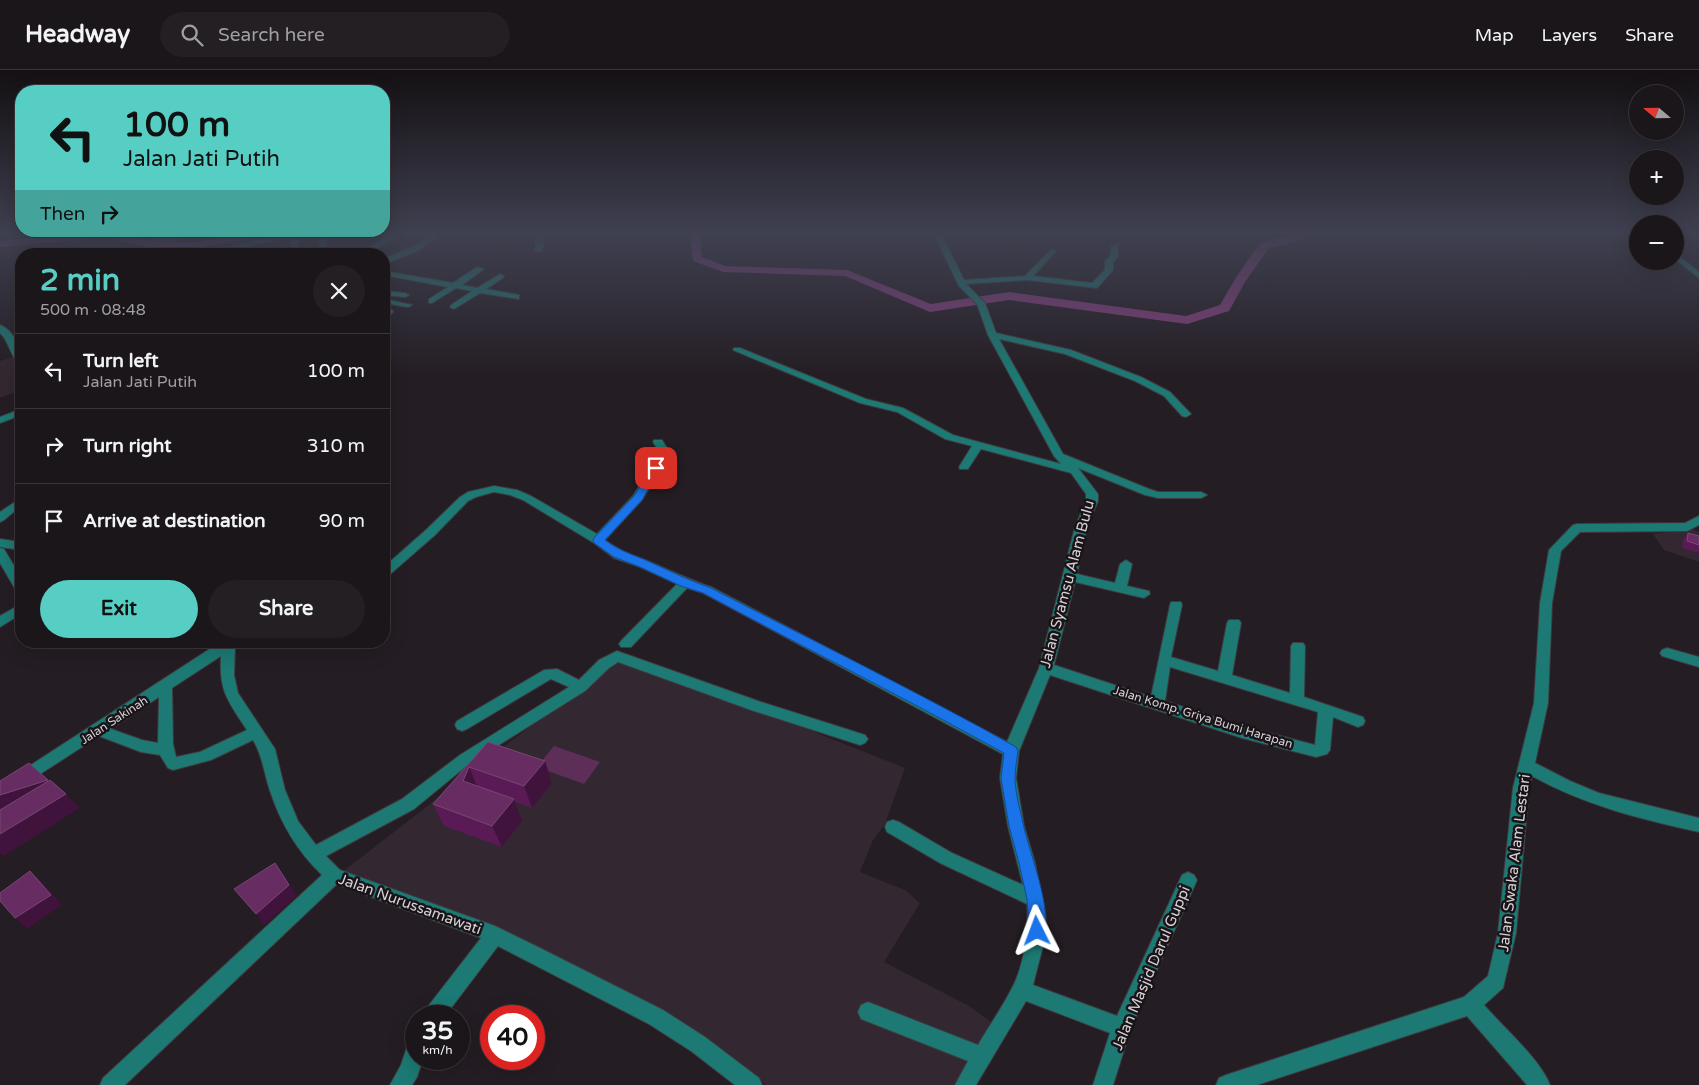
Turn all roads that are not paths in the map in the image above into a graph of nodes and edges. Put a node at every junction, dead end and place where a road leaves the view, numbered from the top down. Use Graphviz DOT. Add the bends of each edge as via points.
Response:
graph roads {
  1 [pos="427,281"];
  2 [pos="461,281"];
  3 [pos="492,281"];
  4 [pos="991,281"];
  5 [pos="1055,281"];
  6 [pos="1098,281"];
  7 [pos="962,284"];
  8 [pos="454,286"];
  9 [pos="478,291"];
  10 [pos="390,293"];
  11 [pos="405,295"];
  12 [pos="516,297"];
  13 [pos="432,301"];
  14 [pos="390,302"];
  15 [pos="408,305"];
  16 [pos="454,307"];
  17 [pos="0,328"];
  18 [pos="992,335"];
  19 [pos="15,349"];
  20 [pos="737,350"];
  21 [pos="15,410"];
  22 [pos="15,414"];
  23 [pos="1186,414"];
  24 [pos="0,416"];
  25 [pos="0,420"];
  26 [pos="658,442"];
  27 [pos="978,446"];
  28 [pos="1059,456"];
  29 [pos="964,466"];
  30 [pos="1075,471"];
  31 [pos="1201,495"];
  32 [pos="15,506"];
  33 [pos="0,518"];
  34 [pos="1695,527"];
  35 [pos="598,540"];
  36 [pos="1,546"];
  37 [pos="15,546"];
  38 [pos="1126,564"];
  39 [pos="390,568"];
  40 [pos="15,576"];
  41 [pos="1070,577"];
  42 [pos="685,583"];
  43 [pos="1120,588"];
  44 [pos="1144,594"];
  45 [pos="1176,605"];
  46 [pos="15,612"];
  47 [pos="0,622"];
  48 [pos="1234,623"];
  49 [pos="626,644"];
  50 [pos="1298,646"];
  51 [pos="225,648"];
  52 [pos="232,648"];
  53 [pos="1667,653"];
  54 [pos="1164,660"];
  55 [pos="1699,662"];
  56 [pos="1046,668"];
  57 [pos="1224,678"];
  58 [pos="580,686"];
  59 [pos="165,688"];
  60 [pos="1297,700"];
  61 [pos="1156,704"];
  62 [pos="1326,709"];
  63 [pos="1358,721"];
  64 [pos="462,725"];
  65 [pos="98,730"];
  66 [pos="257,732"];
  67 [pos="860,739"];
  68 [pos="167,750"];
  69 [pos="1011,751"];
  70 [pos="1527,766"];
  71 [pos="0,793"];
  72 [pos="1699,824"];
  73 [pos="893,827"];
  74 [pos="312,855"];
  75 [pos="334,875"];
  76 [pos="1188,880"];
  77 [pos="1035,899"];
  78 [pos="495,934"];
  79 [pos="1022,990"];
  80 [pos="440,1005"];
  81 [pos="1470,1005"];
  82 [pos="868,1012"];
  83 [pos="1122,1027"];
  84 [pos="982,1057"];
  85 [pos="410,1070"];
  86 [pos="1256,1080"];
  87 [pos="743,1082"];
  88 [pos="110,1085"];
  89 [pos="400,1085"];
  90 [pos="965,1085"];
  91 [pos="1103,1085"];
  92 [pos="1226,1085"];
  93 [pos="1540,1085"];
  1 -- 8 [label="street"];
  2 -- 8 [label="street"];
  3 -- 9 [label="street"];
  4 -- 7 [label="street"];
  5 -- 6 [label="street" via="1094,286"];
  7 -- 18 [label="street, Jalan Syamsu Alam Bulu" via="981,303"];
  8 -- 9 [label="street"];
  8 -- 13 [label="street"];
  9 -- 12 [label="street"];
  9 -- 16 [label="street"];
  10 -- 11 [label="street"];
  14 -- 15 [label="street"];
  17 -- 19 [label="street"];
  18 -- 23 [label="street" via="1068,352 1138,379 1167,394"];
  18 -- 28 [label="street, Jalan Syamsu Alam Bulu"];
  20 -- 27 [label="street" via="863,401 900,410 942,435"];
  21 -- 24 [label="street"];
  22 -- 25 [label="street"];
  26 -- 35 [label="street" via="665,453 643,491"];
  27 -- 29 [label="street"];
  27 -- 30 [label="street"];
  28 -- 30 [label="street, Jalan Syamsu Alam Bulu"];
  28 -- 31 [label="street" via="1145,492"];
  30 -- 41 [label="street, Jalan Syamsu Alam Bulu" via="1092,494 1092,500 1081,527"];
  32 -- 33 [label="street"];
  34 -- 70 [label="street, Jalan Swaka Alam Lestari" via="1577,528 1555,550 1546,603 1541,703"];
  35 -- 39 [label="street" via="520,495 502,489 488,489 464,499"];
  35 -- 42 [label="street" via="618,555"];
  36 -- 37 [label="street"];
  36 -- 40 [label="street"];
  38 -- 43 [label="street"];
  41 -- 43 [label="street"];
  41 -- 56 [label="street, Jalan Syamsu Alam Bulu"];
  42 -- 49 [label="street"];
  42 -- 69 [label="street" via="707,590"];
  43 -- 44 [label="street"];
  45 -- 54 [label="street"];
  46 -- 47 [label="street"];
  48 -- 57 [label="street"];
  50 -- 60 [label="street"];
  51 -- 59 [label="street, Jalan Sakinah"];
  52 -- 66 [label="street" via="228,687"];
  53 -- 55 [label="street"];
  54 -- 57 [label="street"];
  54 -- 61 [label="street"];
  56 -- 61 [label="street, Jalan Komp. Griya Bumi Harapan"];
  56 -- 69 [label="street, Jalan Syamsu Alam Bulu"];
  57 -- 60 [label="street"];
  58 -- 64 [label="street" via="558,674 549,674"];
  58 -- 67 [label="street" via="617,656"];
  58 -- 74 [label="street" via="465,759 408,804"];
  59 -- 65 [label="street, Jalan Sakinah"];
  59 -- 68 [label="street"];
  60 -- 62 [label="street"];
  61 -- 62 [label="street, Jalan Komp. Griya Bumi Harapan" via="1242,732 1320,751"];
  62 -- 63 [label="street"];
  65 -- 68 [label="street" via="141,746"];
  65 -- 71 [label="street, Jalan Sakinah"];
  66 -- 68 [label="street" via="183,763 169,761"];
  66 -- 74 [label="street" via="267,749 277,790 291,826"];
  69 -- 77 [label="street, Jalan Syamsu Alam Bulu" via="1008,778 1016,826"];
  70 -- 72 [label="street" via="1566,786 1615,804"];
  70 -- 81 [label="street, Jalan Swaka Alam Lestari" via="1521,788 1507,933 1496,981"];
  73 -- 77 [label="street" via="946,858"];
  74 -- 75 [label="street"];
  75 -- 78 [label="street, Jalan Nurussamawati"];
  75 -- 88 [label="street, Jalan Nurussamawati"];
  76 -- 83 [label="street, Jalan Masjid Darul Guppi"];
  77 -- 79 [label="street, Jalan Syamsu Alam Bulu" via="1035,942"];
  78 -- 80 [label="street"];
  78 -- 87 [label="street, Jalan Nurussamawati" via="656,1017 698,1044"];
  79 -- 83 [label="street"];
  79 -- 84 [label="street, Jalan Syamsu Alam Bulu"];
  81 -- 86 [label="street, Jalan Swaka Alam Lestari"];
  81 -- 93 [label="street"];
  82 -- 84 [label="street"];
  83 -- 91 [label="street, Jalan Masjid Darul Guppi"];
  84 -- 90 [label="street, Jalan Syamsu Alam Bulu"];
  85 -- 89 [label="street"];
  86 -- 92 [label="street, Jalan Swaka Alam Lestari"];
}
